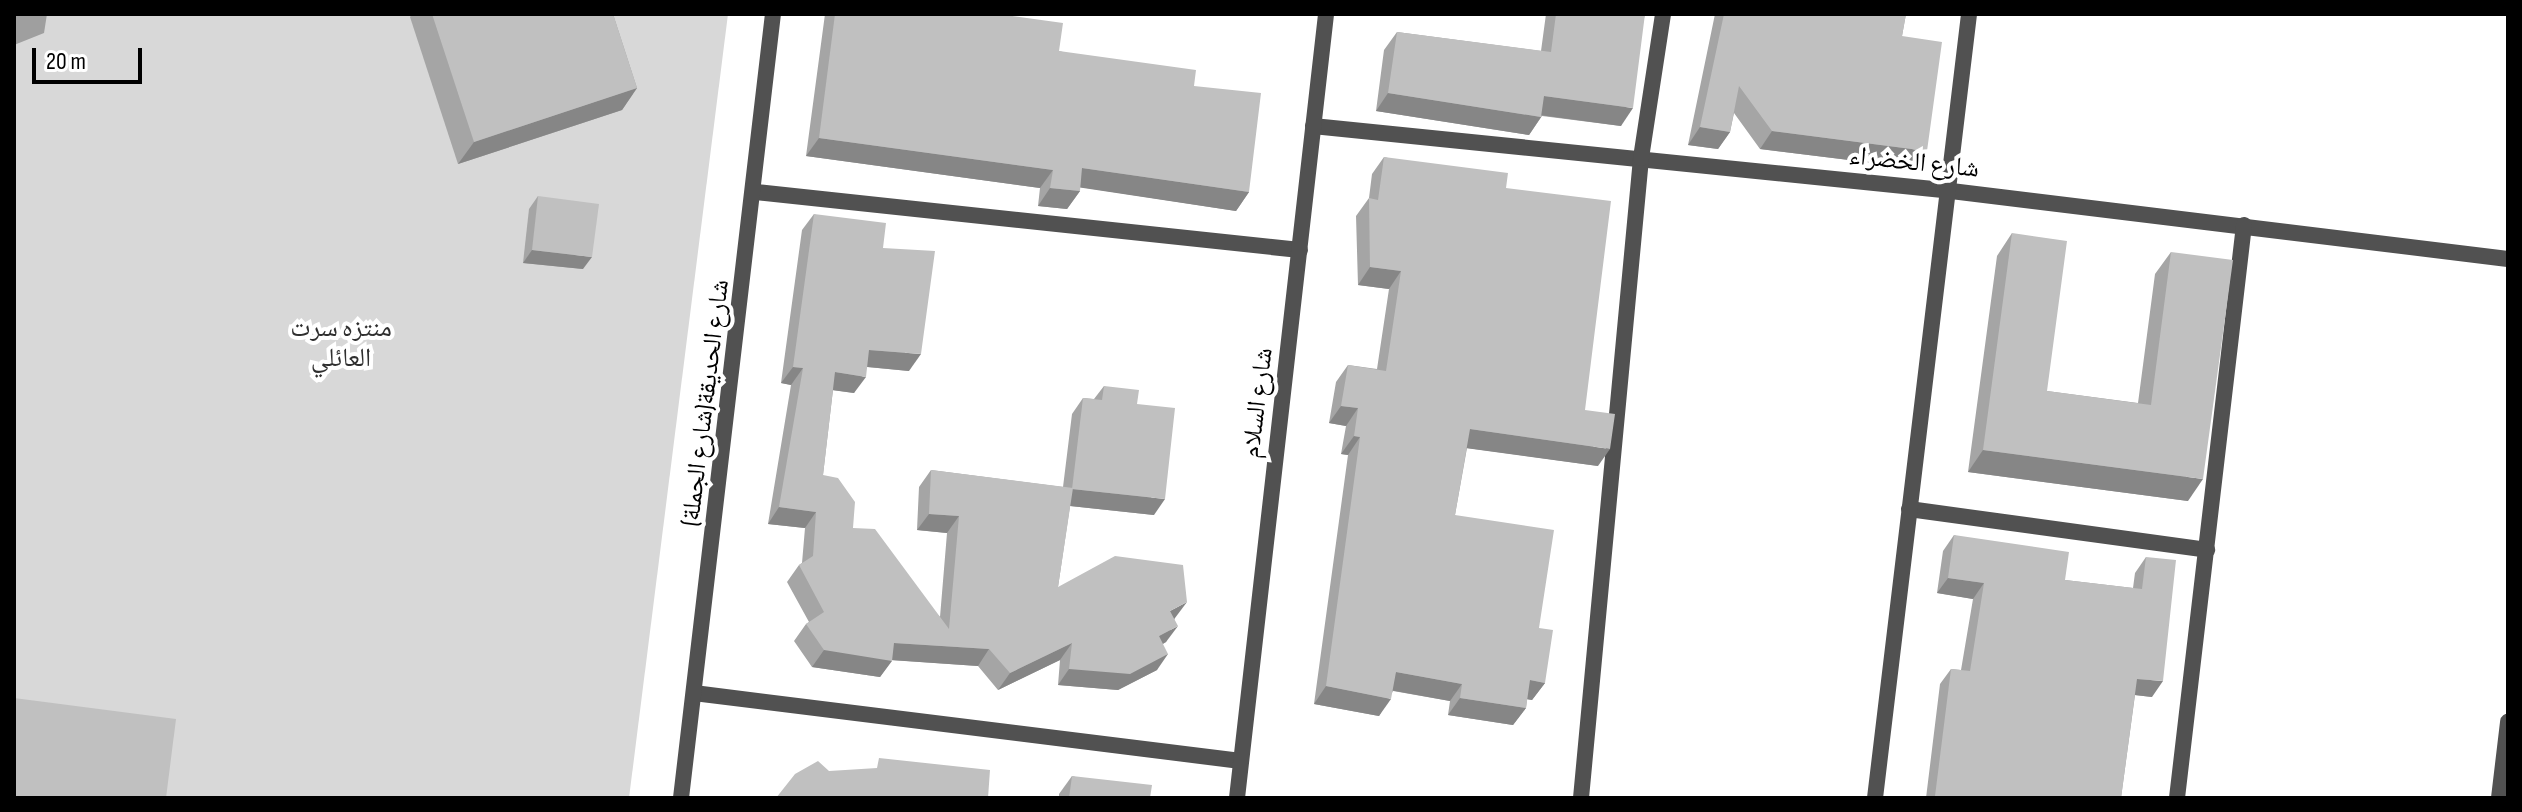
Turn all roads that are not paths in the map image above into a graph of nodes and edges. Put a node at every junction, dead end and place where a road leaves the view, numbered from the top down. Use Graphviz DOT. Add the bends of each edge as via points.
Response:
graph roads {
  1 [pos="773,14"];
  2 [pos="1326,14"];
  3 [pos="1663,14"];
  4 [pos="1969,14"];
  5 [pos="1313,126"];
  6 [pos="1641,158"];
  7 [pos="1943,190"];
  8 [pos="756,192"];
  9 [pos="2244,225"];
  10 [pos="1300,250"];
  11 [pos="2508,259"];
  12 [pos="1909,509"];
  13 [pos="2207,550"];
  14 [pos="694,693"];
  15 [pos="2508,722"];
  16 [pos="1241,761"];
  17 [pos="681,798"];
  18 [pos="1237,798"];
  19 [pos="1581,798"];
  20 [pos="1875,798"];
  21 [pos="2177,798"];
  22 [pos="2499,798"];
  1 -- 8 [label="street, شارع الحديقة(شارع الجملة)"];
  2 -- 5 [label="street, شارع السلام"];
  3 -- 6 [label="street"];
  4 -- 7 [label="street"];
  5 -- 6 [label="street, شارع الخضراء"];
  5 -- 10 [label="street, شارع السلام"];
  6 -- 7 [label="street, شارع الخضراء"];
  6 -- 19 [label="street"];
  7 -- 9 [label="street, شارع الخضراء"];
  7 -- 12 [label="street"];
  8 -- 10 [label="street"];
  8 -- 14 [label="street, شارع الحديقة(شارع الجملة)"];
  9 -- 11 [label="street, شارع الخضراء"];
  9 -- 13 [label="street"];
  10 -- 16 [label="street, شارع السلام"];
  12 -- 13 [label="street"];
  12 -- 20 [label="street"];
  13 -- 21 [label="street"];
  14 -- 16 [label="street"];
  14 -- 17 [label="street, شارع الحديقة(شارع الجملة)"];
  15 -- 22 [label="street"];
  16 -- 18 [label="street, شارع السلام"];
}
